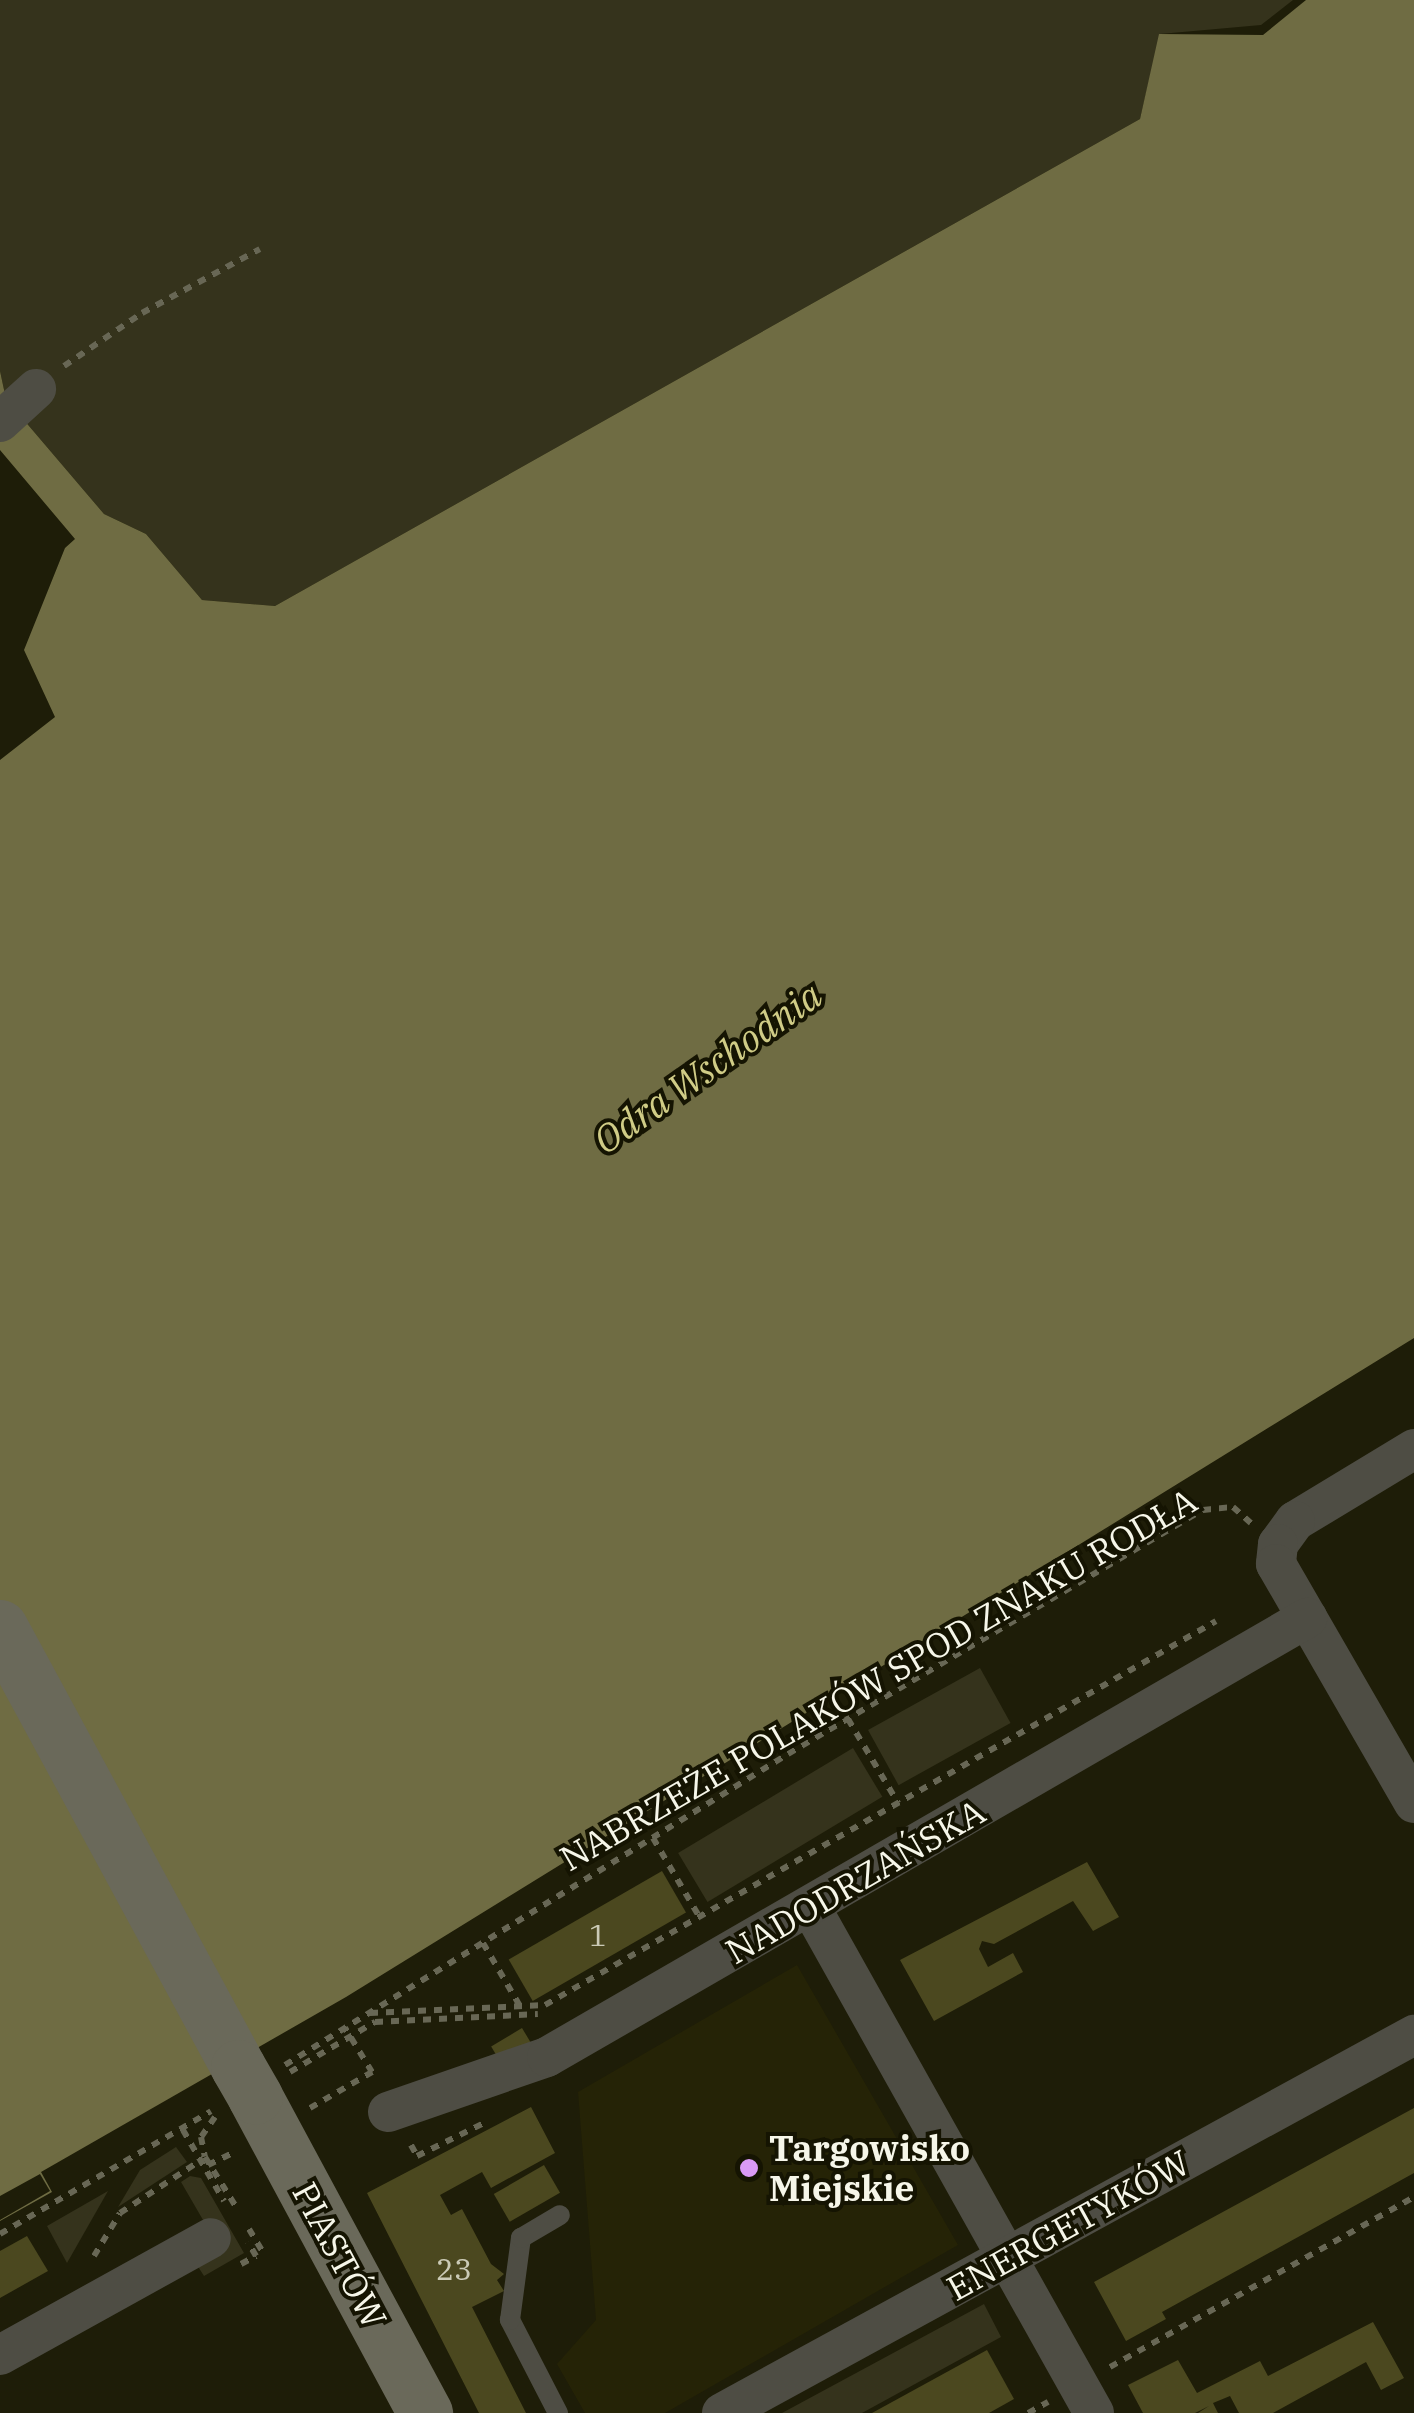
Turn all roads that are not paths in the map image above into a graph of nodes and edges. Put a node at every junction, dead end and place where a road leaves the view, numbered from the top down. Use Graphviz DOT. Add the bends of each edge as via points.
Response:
graph roads {
  1 [pos="46,380"];
  2 [pos="0,422"];
  3 [pos="1414,1449"];
  4 [pos="1307,1618"];
  5 [pos="0,1627"];
  6 [pos="1414,1803"];
  7 [pos="810,1906"];
  8 [pos="1414,2035"];
  9 [pos="388,2112"];
  10 [pos="560,2216"];
  11 [pos="211,2238"];
  12 [pos="1010,2257"];
  13 [pos="0,2354"];
  14 [pos="425,2413"];
  15 [pos="558,2413"];
  16 [pos="722,2413"];
  17 [pos="1094,2413"];
  1 -- 2 [label="street"];
  3 -- 4 [label="street" via="1295,1522 1278,1544 1276,1564"];
  4 -- 6 [label="street"];
  4 -- 7 [label="street, NADODRZAŃSKA"];
  5 -- 14 [label="main road, PIASTÓW, bridge"];
  7 -- 9 [label="street, NADODRZAŃSKA" via="547,2056"];
  7 -- 12 [label="street"];
  8 -- 12 [label="street, ENERGETYKÓW"];
  10 -- 15 [label="lane" via="521,2238 510,2320"];
  11 -- 13 [label="street"];
  12 -- 16 [label="street, ENERGETYKÓW"];
  12 -- 17 [label="street"];
}
